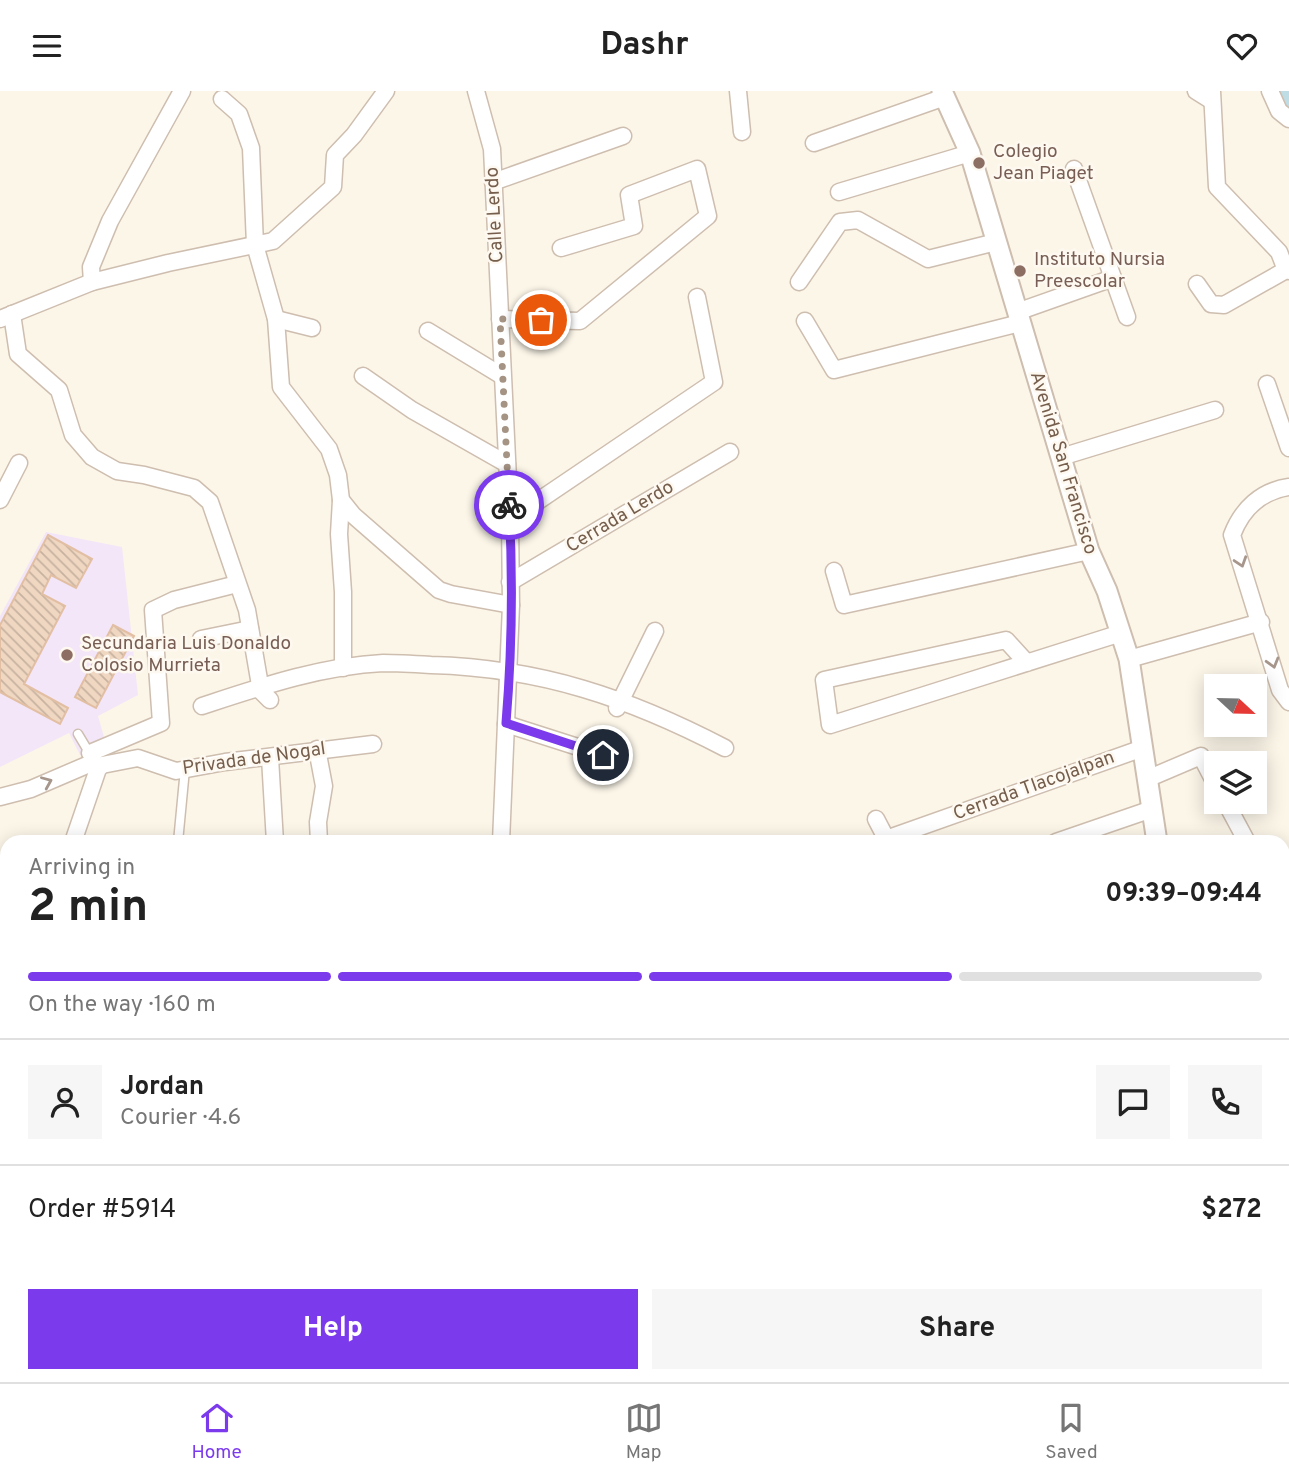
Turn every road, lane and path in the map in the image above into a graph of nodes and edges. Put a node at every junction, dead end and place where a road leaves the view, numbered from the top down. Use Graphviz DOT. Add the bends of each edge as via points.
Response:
graph roads {
  1 [pos="182,91"];
  2 [pos="386,91"];
  3 [pos="476,91"];
  4 [pos="738,91"];
  5 [pos="1196,91"];
  6 [pos="1270,91"];
  7 [pos="943,94"];
  8 [pos="1212,96"];
  9 [pos="222,99"];
  10 [pos="1289,119"];
  11 [pos="742,132"];
  12 [pos="623,135"];
  13 [pos="814,143"];
  14 [pos="970,153"];
  15 [pos="1074,169"];
  16 [pos="493,182"];
  17 [pos="839,192"];
  18 [pos="996,241"];
  19 [pos="255,245"];
  20 [pos="561,248"];
  21 [pos="1288,270"];
  22 [pos="1113,278"];
  23 [pos="92,282"];
  24 [pos="799,282"];
  25 [pos="1197,284"];
  26 [pos="697,297"];
  27 [pos="1023,313"];
  28 [pos="6,316"];
  29 [pos="1127,317"];
  30 [pos="500,319"];
  31 [pos="276,320"];
  32 [pos="805,321"];
  33 [pos="312,328"];
  34 [pos="428,331"];
  35 [pos="363,376"];
  36 [pos="502,376"];
  37 [pos="1267,384"];
  38 [pos="1215,410"];
  39 [pos="1289,448"];
  40 [pos="730,452"];
  41 [pos="1061,457"];
  42 [pos="19,463"];
  43 [pos="507,464"];
  44 [pos="1289,487"];
  45 [pos="0,500"];
  46 [pos="341,500"];
  47 [pos="510,520"];
  48 [pos="1089,551"];
  49 [pos="834,572"];
  50 [pos="510,582"];
  51 [pos="237,584"];
  52 [pos="511,605"];
  53 [pos="1261,622"];
  54 [pos="250,629"];
  55 [pos="655,631"];
  56 [pos="1121,633"];
  57 [pos="201,639"];
  58 [pos="1129,659"];
  59 [pos="1027,663"];
  60 [pos="343,668"];
  61 [pos="510,674"];
  62 [pos="265,693"];
  63 [pos="1289,702"];
  64 [pos="619,704"];
  65 [pos="202,706"];
  66 [pos="506,723"];
  67 [pos="78,734"];
  68 [pos="373,744"];
  69 [pos="1143,747"];
  70 [pos="725,748"];
  71 [pos="317,750"];
  72 [pos="603,755"];
  73 [pos="270,758"];
  74 [pos="94,761"];
  75 [pos="1204,764"];
  76 [pos="185,769"];
  77 [pos="1147,779"];
  78 [pos="0,797"];
  79 [pos="1152,809"];
  80 [pos="1232,814"];
  81 [pos="876,819"];
  82 [pos="75,835"];
  83 [pos="179,835"];
  84 [pos="275,835"];
  85 [pos="319,835"];
  86 [pos="500,835"];
  87 [pos="884,835"];
  88 [pos="901,835"];
  89 [pos="1076,835"];
  90 [pos="1156,835"];
  91 [pos="1243,835"];
  1 -- 23 [label="street" via="110,221 91,267"];
  2 -- 19 [label="street" via="335,155 333,187 273,241"];
  3 -- 16 [label="street, Calle Lerdo" via="492,149"];
  4 -- 11 [label="street"];
  5 -- 8 [label="street"];
  6 -- 10 [label="street" via="1279,111"];
  7 -- 13 [label="street"];
  7 -- 14 [label="street, Avenida San Francisco"];
  8 -- 21 [label="street" via="1217,187 1279,251"];
  9 -- 19 [label="street" via="239,114 251,148"];
  12 -- 16 [label="street"];
  14 -- 17 [label="street"];
  14 -- 18 [label="street, Avenida San Francisco"];
  15 -- 22 [label="street"];
  16 -- 30 [label="street, Calle Lerdo"];
  18 -- 24 [label="street" via="928,259 858,220 840,222"];
  18 -- 27 [label="street, Avenida San Francisco"];
  19 -- 23 [label="street"];
  19 -- 31 [label="street"];
  20 -- 30 [label="street" via="634,226 629,195 697,169 708,216 580,321"];
  21 -- 25 [label="street" via="1224,305 1211,304"];
  22 -- 27 [label="street"];
  22 -- 29 [label="street"];
  23 -- 28 [label="street"];
  26 -- 47 [label="street" via="714,382"];
  27 -- 32 [label="street" via="834,370"];
  27 -- 41 [label="street, Avenida San Francisco"];
  28 -- 51 [label="street" via="18,354 59,390 74,435 92,457 117,471 194,488 210,502"];
  30 -- 36 [label="street, Calle Lerdo"];
  31 -- 33 [label="street"];
  31 -- 46 [label="street" via="281,387 329,450"];
  34 -- 36 [label="street"];
  35 -- 43 [label="street"];
  36 -- 43 [label="street, Calle Lerdo"];
  37 -- 39 [label="street"];
  38 -- 41 [label="street"];
  40 -- 50 [label="street, Cerrada Lerdo"];
  41 -- 48 [label="street, Avenida San Francisco"];
  42 -- 45 [label="street"];
  43 -- 47 [label="street, Calle Lerdo"];
  44 -- 53 [label="street, one-way" via="1264,494 1249,506 1232,535"];
  46 -- 52 [label="street" via="439,590"];
  46 -- 60 [label="street"];
  47 -- 50 [label="street, Calle Lerdo"];
  48 -- 49 [label="street" via="844,605"];
  48 -- 56 [label="street, Avenida San Francisco"];
  50 -- 52 [label="street, Calle Lerdo"];
  51 -- 54 [label="street"];
  51 -- 74 [label="street" via="153,610 161,723"];
  52 -- 61 [label="street, Calle Lerdo"];
  53 -- 58 [label="street"];
  53 -- 63 [label="street, one-way" via="1280,690"];
  54 -- 57 [label="street"];
  54 -- 62 [label="street"];
  55 -- 64 [label="street"];
  56 -- 58 [label="street, Avenida San Francisco"];
  56 -- 59 [label="street"];
  58 -- 69 [label="street, Avenida San Francisco"];
  59 -- 59 [label="street" via="1014,667 830,725 824,680 1006,640"];
  60 -- 61 [label="street" via="383,663 473,666"];
  60 -- 62 [label="street"];
  61 -- 64 [label="street" via="544,677"];
  61 -- 66 [label="street, Calle Lerdo"];
  62 -- 65 [label="street"];
  64 -- 70 [label="street" via="658,715"];
  66 -- 72 [label="street"];
  66 -- 86 [label="street, Calle Lerdo"];
  67 -- 74 [label="lane"];
  68 -- 71 [label="street, Privada de Nogal"];
  69 -- 77 [label="street, Avenida San Francisco"];
  69 -- 88 [label="street, Cerrada Tlacojalpan"];
  71 -- 73 [label="street, Privada de Nogal"];
  71 -- 85 [label="street" via="324,786"];
  73 -- 76 [label="street, Privada de Nogal"];
  73 -- 84 [label="street"];
  74 -- 76 [label="street, Privada de Nogal" via="102,765 132,758 170,770"];
  78 -- 74 [label="street, one-way" via="31,789"];
  74 -- 82 [label="street"];
  75 -- 77 [label="street" via="1200,757"];
  76 -- 83 [label="lane"];
  77 -- 79 [label="street, Avenida San Francisco"];
  79 -- 89 [label="street"];
  79 -- 90 [label="street, Avenida San Francisco"];
  80 -- 91 [label="street"];
  81 -- 87 [label="street"];
}
